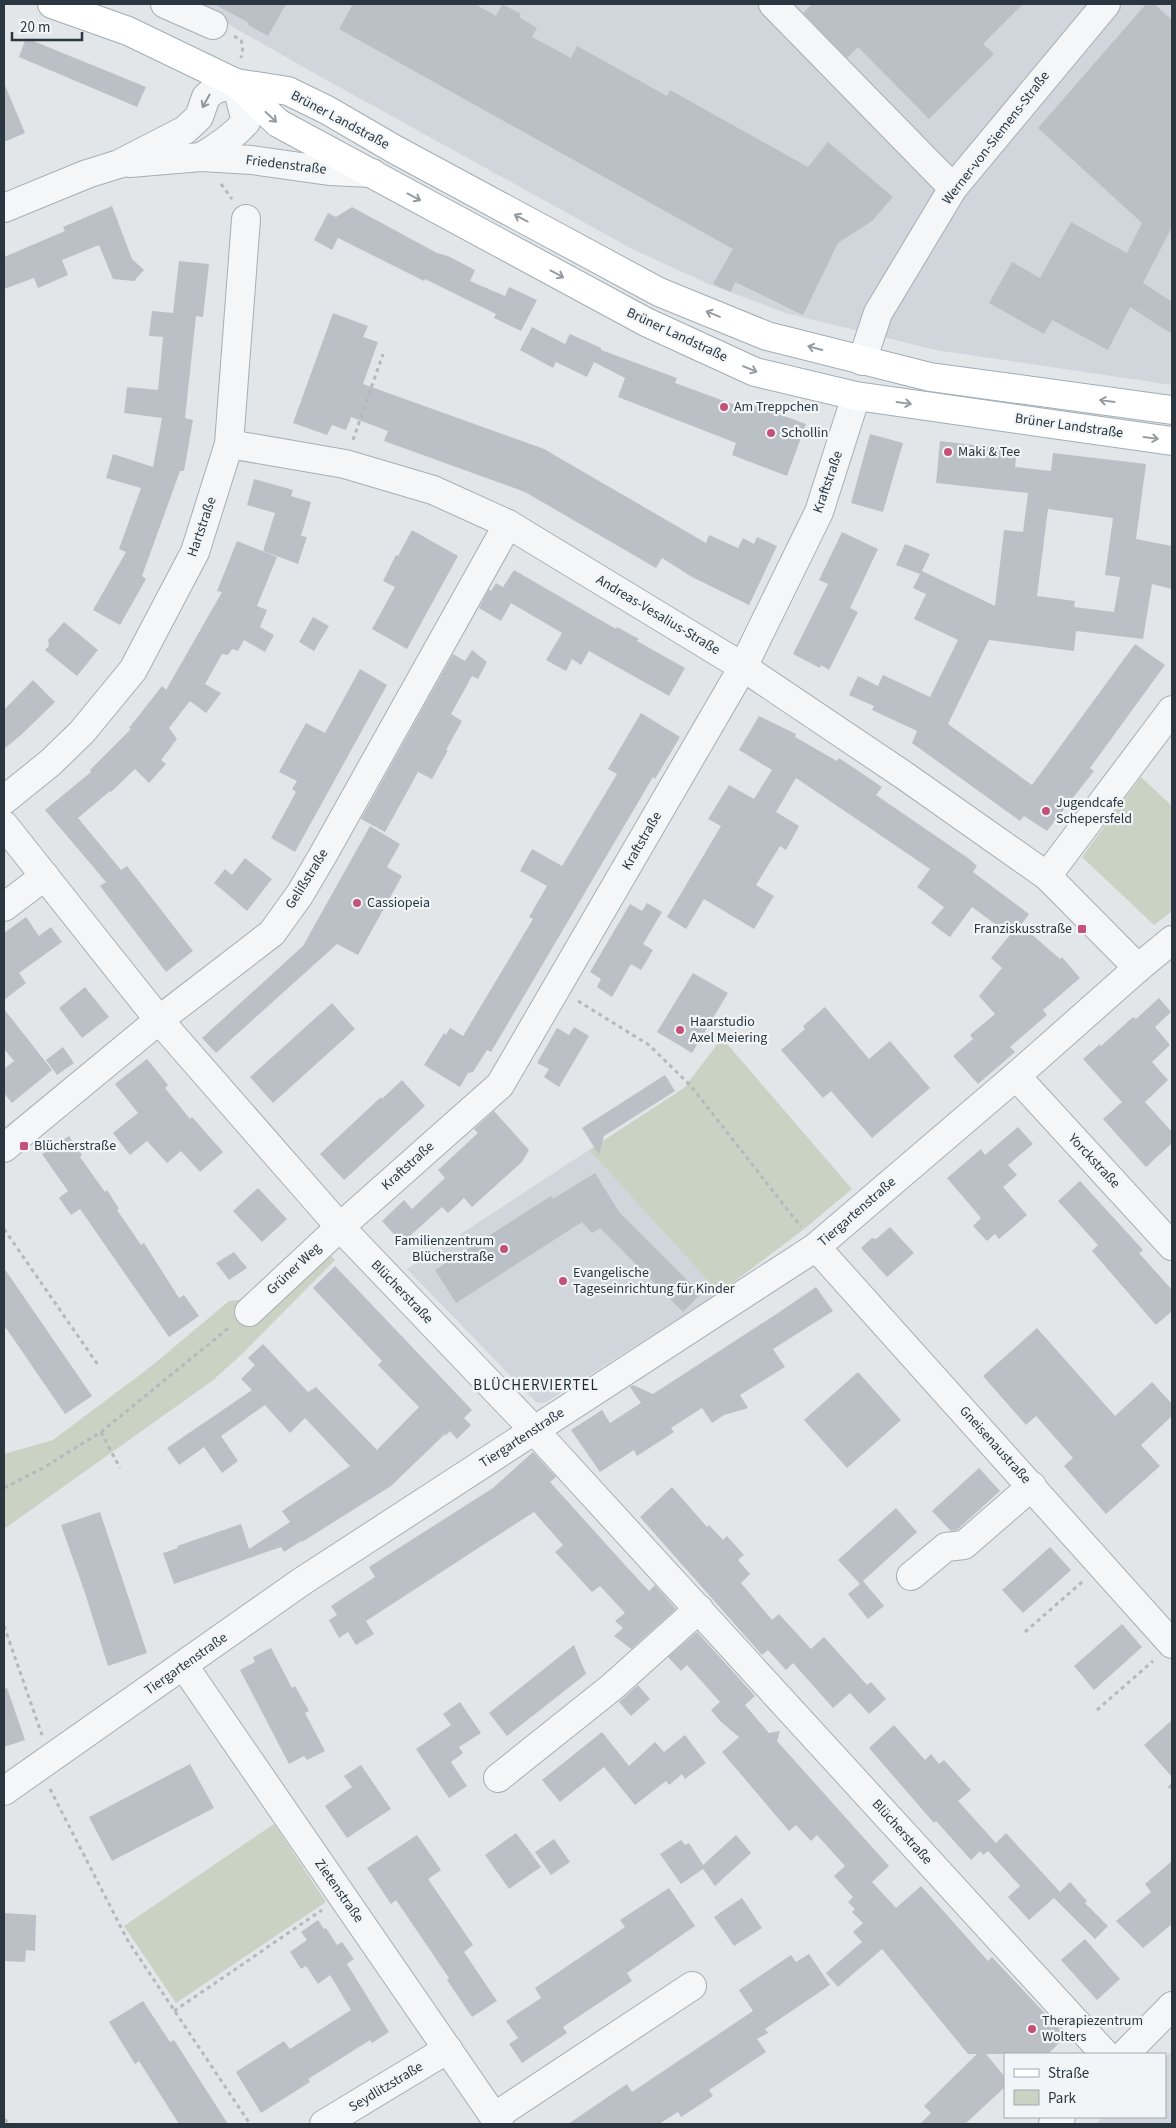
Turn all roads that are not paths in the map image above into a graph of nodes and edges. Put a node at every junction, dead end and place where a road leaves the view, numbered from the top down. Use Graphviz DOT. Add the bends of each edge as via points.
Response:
graph roads {
  1 [pos="52,4"];
  2 [pos="165,4"];
  3 [pos="773,4"];
  4 [pos="1106,4"];
  5 [pos="213,25"];
  6 [pos="236,83"];
  7 [pos="201,157"];
  8 [pos="119,164"];
  9 [pos="372,174"];
  10 [pos="953,188"];
  11 [pos="4,208"];
  12 [pos="246,219"];
  13 [pos="862,361"];
  14 [pos="856,396"];
  15 [pos="1172,410"];
  16 [pos="1172,441"];
  17 [pos="228,444"];
  18 [pos="508,524"];
  19 [pos="743,667"];
  20 [pos="1172,710"];
  21 [pos="4,800"];
  22 [pos="4,825"];
  23 [pos="45,876"];
  24 [pos="1047,876"];
  25 [pos="4,907"];
  26 [pos="1172,940"];
  27 [pos="1138,968"];
  28 [pos="159,1020"];
  29 [pos="1016,1076"];
  30 [pos="4,1148"];
  31 [pos="340,1227"];
  32 [pos="1172,1246"];
  33 [pos="816,1247"];
  34 [pos="249,1312"];
  35 [pos="534,1430"];
  36 [pos="1032,1486"];
  37 [pos="911,1576"];
  38 [pos="699,1609"];
  39 [pos="1172,1644"];
  40 [pos="184,1666"];
  41 [pos="498,1778"];
  42 [pos="4,1791"];
  43 [pos="692,1986"];
  44 [pos="1172,2006"];
  45 [pos="448,2049"];
  46 [pos="1104,2053"];
  47 [pos="1126,2053"];
  48 [pos="496,2120"];
  49 [pos="324,2124"];
  1 -- 6 [label="main road, Brüner Landstraße" via="128,31"];
  2 -- 5 [label="street"];
  3 -- 10 [label="street"];
  4 -- 10 [label="street, Werner-von-Siemens-Straße"];
  6 -- 7 [label="street, Friedenstraße" via="246,122 218,148"];
  6 -- 8 [label="street, Friedenstraße, one-way" via="214,90 206,97 199,117 185,130"];
  6 -- 9 [label="main road, Brüner Landstraße, one-way" via="278,122"];
  13 -- 6 [label="main road, Brüner Landstraße, one-way" via="768,336 659,292 288,91"];
  7 -- 8 [label="street, Friedenstraße"];
  7 -- 9 [label="street, Friedenstraße"];
  8 -- 11 [label="street, Friedenstraße"];
  9 -- 14 [label="main road, Brüner Landstraße, one-way" via="655,326 755,372"];
  10 -- 13 [label="street, Werner-von-Siemens-Straße" via="878,313"];
  12 -- 17 [label="street, Hartstraße"];
  13 -- 14 [label="main road"];
  15 -- 13 [label="main road, Brüner Landstraße, one-way" via="930,377"];
  14 -- 16 [label="main road, Brüner Landstraße, one-way"];
  14 -- 19 [label="street, Kraftstraße" via="819,512"];
  17 -- 18 [label="street, Andreas-Vesalius-Straße" via="345,464 433,490"];
  17 -- 21 [label="street, Hartstraße" via="195,552 133,670 82,732"];
  18 -- 19 [label="street, Andreas-Vesalius-Straße"];
  18 -- 28 [label="street, Gelißstraße" via="300,894 272,933"];
  19 -- 24 [label="street, Andreas-Vesalius-Straße"];
  19 -- 31 [label="street, Kraftstraße" via="500,1085"];
  20 -- 24 [label="street"];
  22 -- 23 [label="street, Blücherstraße"];
  23 -- 25 [label="street"];
  23 -- 28 [label="street, Blücherstraße"];
  24 -- 27 [label="street"];
  26 -- 27 [label="street"];
  27 -- 29 [label="street, Tiergartenstraße"];
  28 -- 30 [label="street, Gelißstraße"];
  28 -- 31 [label="street, Blücherstraße"];
  29 -- 32 [label="street, Yorckstraße"];
  29 -- 33 [label="street, Tiergartenstraße"];
  31 -- 34 [label="street, Grüner Weg"];
  31 -- 35 [label="street, Blücherstraße"];
  33 -- 35 [label="street, Tiergartenstraße"];
  33 -- 36 [label="street, Gneisenaustraße"];
  35 -- 38 [label="street, Blücherstraße"];
  35 -- 40 [label="street, Tiergartenstraße" via="301,1582"];
  36 -- 37 [label="street" via="964,1545 946,1547"];
  36 -- 39 [label="street, Gneisenaustraße"];
  38 -- 41 [label="street" via="612,1687"];
  38 -- 46 [label="street, Blücherstraße"];
  40 -- 42 [label="street, Tiergartenstraße"];
  40 -- 45 [label="street, Zietenstraße"];
  43 -- 48 [label="street, Zietenstraße"];
  44 -- 47 [label="street"];
  45 -- 48 [label="street, Zietenstraße"];
  45 -- 49 [label="street, Seydlitzstraße"];
}
